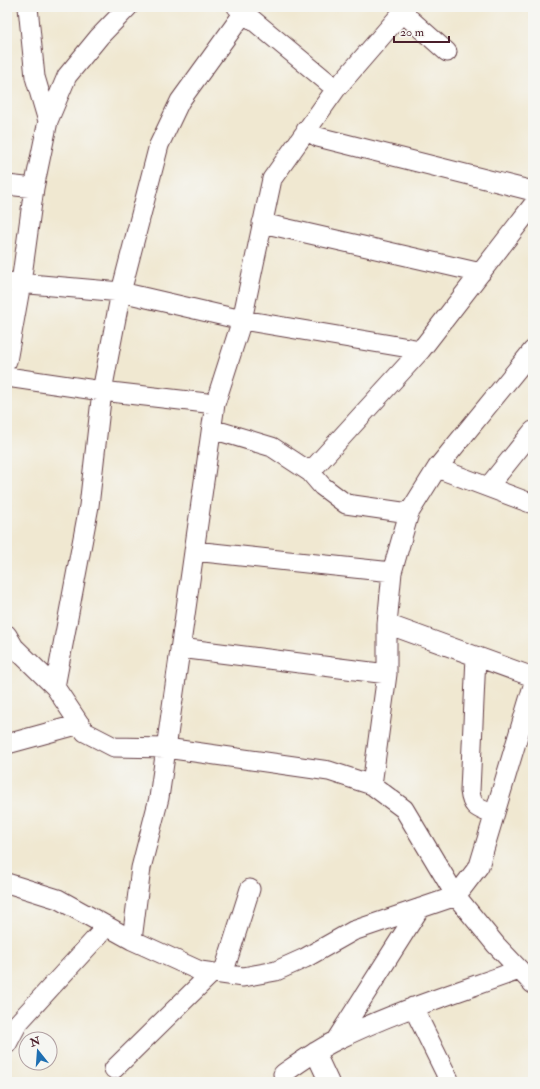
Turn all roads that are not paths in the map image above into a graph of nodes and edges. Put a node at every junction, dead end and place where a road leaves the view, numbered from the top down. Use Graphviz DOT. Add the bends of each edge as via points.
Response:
graph roads {
  1 [pos="28,7"];
  2 [pos="128,7"];
  3 [pos="243,9"];
  4 [pos="405,10"];
  5 [pos="447,52"];
  6 [pos="336,89"];
  7 [pos="48,121"];
  8 [pos="306,130"];
  9 [pos="7,185"];
  10 [pos="34,188"];
  11 [pos="533,191"];
  12 [pos="533,204"];
  13 [pos="262,223"];
  14 [pos="481,273"];
  15 [pos="14,282"];
  16 [pos="121,292"];
  17 [pos="242,320"];
  18 [pos="421,350"];
  19 [pos="533,350"];
  20 [pos="7,361"];
  21 [pos="7,377"];
  22 [pos="102,391"];
  23 [pos="215,404"];
  24 [pos="212,429"];
  25 [pos="533,430"];
  26 [pos="437,468"];
  27 [pos="310,472"];
  28 [pos="488,487"];
  29 [pos="533,504"];
  30 [pos="409,513"];
  31 [pos="194,551"];
  32 [pos="392,572"];
  33 [pos="387,624"];
  34 [pos="7,635"];
  35 [pos="180,648"];
  36 [pos="476,656"];
  37 [pos="387,674"];
  38 [pos="533,677"];
  39 [pos="533,686"];
  40 [pos="55,687"];
  41 [pos="80,724"];
  42 [pos="7,744"];
  43 [pos="166,748"];
  44 [pos="372,785"];
  45 [pos="494,815"];
  46 [pos="7,883"];
  47 [pos="250,889"];
  48 [pos="456,896"];
  49 [pos="420,908"];
  50 [pos="107,926"];
  51 [pos="132,940"];
  52 [pos="519,970"];
  53 [pos="218,973"];
  54 [pos="533,984"];
  55 [pos="413,1007"];
  56 [pos="336,1040"];
  57 [pos="7,1044"];
  58 [pos="315,1052"];
  59 [pos="114,1069"];
  60 [pos="283,1074"];
  61 [pos="329,1082"];
  62 [pos="450,1082"];
  1 -- 7 [label="street" via="35,77"];
  2 -- 7 [label="street" via="67,76"];
  3 -- 6 [label="street"];
  3 -- 16 [label="street" via="180,102 159,145"];
  4 -- 5 [label="street"];
  4 -- 6 [label="street"];
  6 -- 8 [label="street"];
  7 -- 10 [label="street"];
  8 -- 11 [label="street" via="318,137"];
  8 -- 13 [label="street" via="272,178"];
  9 -- 10 [label="street"];
  10 -- 15 [label="street"];
  12 -- 14 [label="street"];
  13 -- 14 [label="street"];
  13 -- 17 [label="street"];
  14 -- 18 [label="street"];
  15 -- 16 [label="street"];
  15 -- 20 [label="street"];
  16 -- 17 [label="street"];
  16 -- 22 [label="street"];
  17 -- 18 [label="street"];
  17 -- 23 [label="street"];
  18 -- 27 [label="street"];
  19 -- 26 [label="street"];
  21 -- 22 [label="street"];
  22 -- 23 [label="street"];
  22 -- 40 [label="street" via="90,506"];
  23 -- 24 [label="street"];
  24 -- 27 [label="street" via="272,447"];
  24 -- 31 [label="street"];
  25 -- 28 [label="street"];
  26 -- 28 [label="street"];
  26 -- 30 [label="street"];
  27 -- 30 [label="street" via="322,486 346,504"];
  28 -- 29 [label="street"];
  30 -- 32 [label="street"];
  31 -- 32 [label="street"];
  31 -- 35 [label="street"];
  32 -- 33 [label="street"];
  33 -- 36 [label="street"];
  33 -- 37 [label="street"];
  34 -- 40 [label="street" via="14,647"];
  35 -- 37 [label="street"];
  35 -- 43 [label="street"];
  36 -- 38 [label="street"];
  36 -- 45 [label="street" via="471,801 476,807"];
  37 -- 44 [label="street"];
  39 -- 45 [label="street"];
  40 -- 41 [label="street"];
  41 -- 42 [label="street"];
  41 -- 43 [label="street" via="85,732 114,747"];
  43 -- 44 [label="street" via="329,771"];
  43 -- 51 [label="street" via="159,798 141,868"];
  44 -- 48 [label="street" via="404,809"];
  45 -- 48 [label="street" via="479,866"];
  46 -- 50 [label="street" via="58,899"];
  47 -- 53 [label="street"];
  48 -- 49 [label="street"];
  48 -- 52 [label="street"];
  49 -- 53 [label="street" via="353,931 276,971 243,977"];
  49 -- 56 [label="street"];
  50 -- 51 [label="street"];
  50 -- 57 [label="street" via="18,1023"];
  51 -- 53 [label="street" via="200,971"];
  52 -- 54 [label="street"];
  52 -- 55 [label="street"];
  53 -- 59 [label="street"];
  55 -- 56 [label="street"];
  55 -- 62 [label="street"];
  56 -- 58 [label="street"];
  58 -- 60 [label="street"];
  58 -- 61 [label="street"];
}
